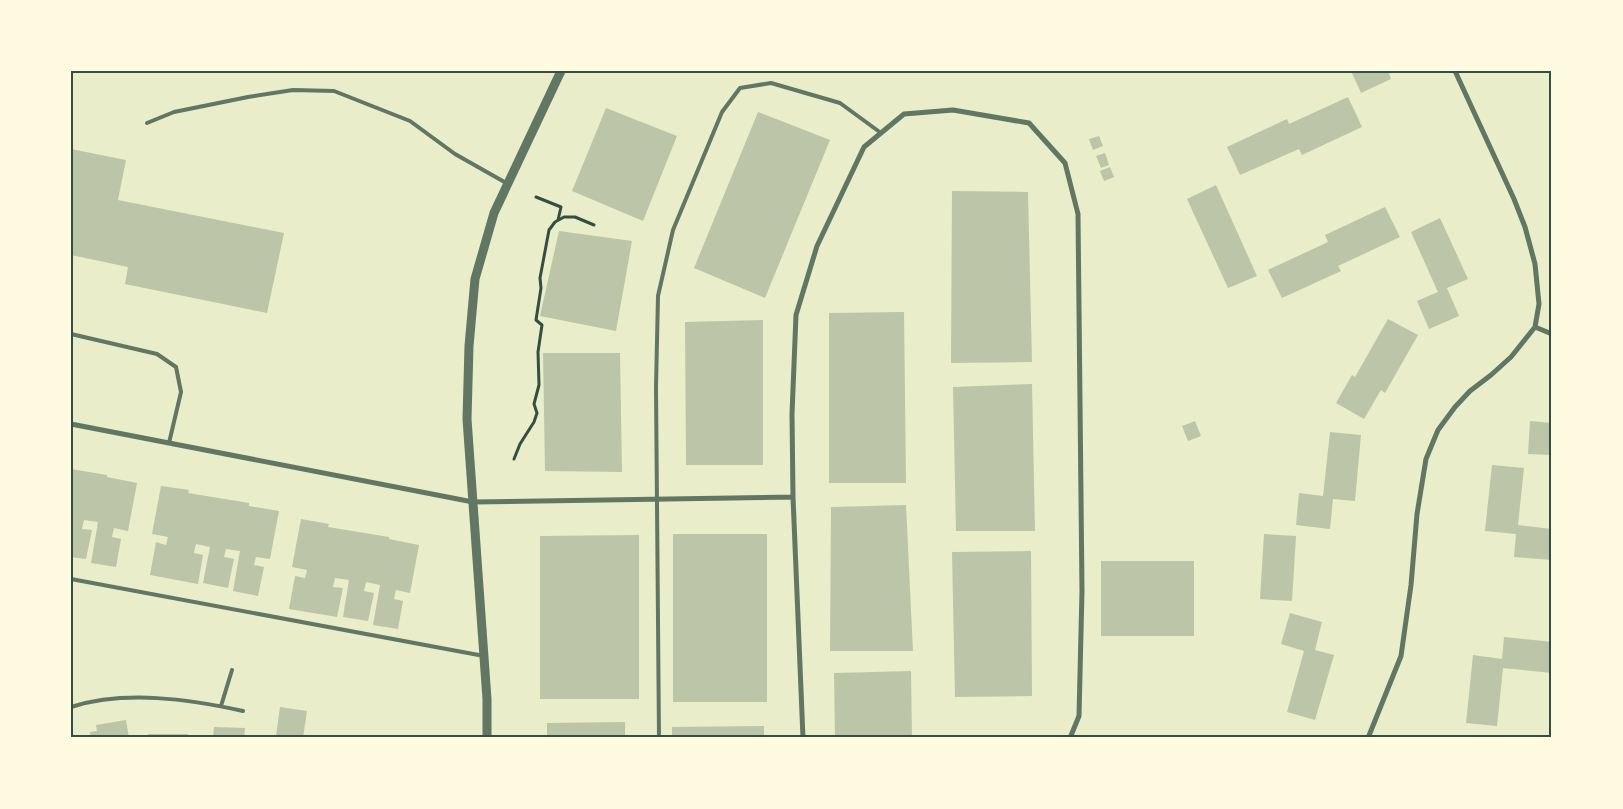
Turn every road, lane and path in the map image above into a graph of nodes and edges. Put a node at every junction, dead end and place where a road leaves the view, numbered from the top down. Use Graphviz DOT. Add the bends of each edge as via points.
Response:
graph roads {
  1 [pos="561,71"];
  2 [pos="1455,71"];
  3 [pos="147,123"];
  4 [pos="882,133"];
  5 [pos="508,184"];
  6 [pos="536,197"];
  7 [pos="558,220"];
  8 [pos="594,225"];
  9 [pos="1535,327"];
  10 [pos="71,334"];
  11 [pos="1552,334"];
  12 [pos="71,424"];
  13 [pos="170,443"];
  14 [pos="514,459"];
  15 [pos="793,497"];
  16 [pos="658,500"];
  17 [pos="473,502"];
  18 [pos="71,578"];
  19 [pos="484,656"];
  20 [pos="232,670"];
  21 [pos="221,706"];
  22 [pos="71,707"];
  23 [pos="244,711"];
  24 [pos="487,738"];
  25 [pos="660,738"];
  26 [pos="803,738"];
  27 [pos="1070,738"];
  28 [pos="1368,738"];
  1 -- 5 [label="street"];
  2 -- 9 [label="street" via="1525,227 1535,264 1539,304"];
  3 -- 5 [label="lane" via="174,112 248,97 293,90 334,91 410,121 455,154"];
  4 -- 15 [label="street" via="864,147 817,246 796,315"];
  4 -- 16 [label="lane" via="840,103 771,83 740,88 722,112 673,230 658,296"];
  4 -- 27 [label="street" via="904,114 953,110 1029,123 1065,162 1078,214 1082,601 1079,716"];
  5 -- 17 [label="street" via="494,214 475,279 467,419"];
  6 -- 7 [label="path" via="561,206"];
  7 -- 8 [label="path" via="575,217"];
  7 -- 14 [label="path" via="549,230 540,278 536,320 542,325 538,352 539,385 534,404 537,413"];
  9 -- 11 [label="street"];
  9 -- 28 [label="street" via="1512,357 1470,391 1438,430 1426,460 1417,514 1401,656"];
  10 -- 13 [label="lane" via="157,354 176,367 180,392"];
  12 -- 13 [label="street"];
  13 -- 17 [label="street"];
  15 -- 16 [label="street"];
  15 -- 26 [label="street"];
  16 -- 17 [label="street"];
  16 -- 25 [label="lane"];
  17 -- 19 [label="street"];
  18 -- 19 [label="lane"];
  19 -- 24 [label="street"];
  20 -- 21 [label="lane"];
  21 -- 22 [label="lane" via="122,698"];
  21 -- 23 [label="lane"];
}
